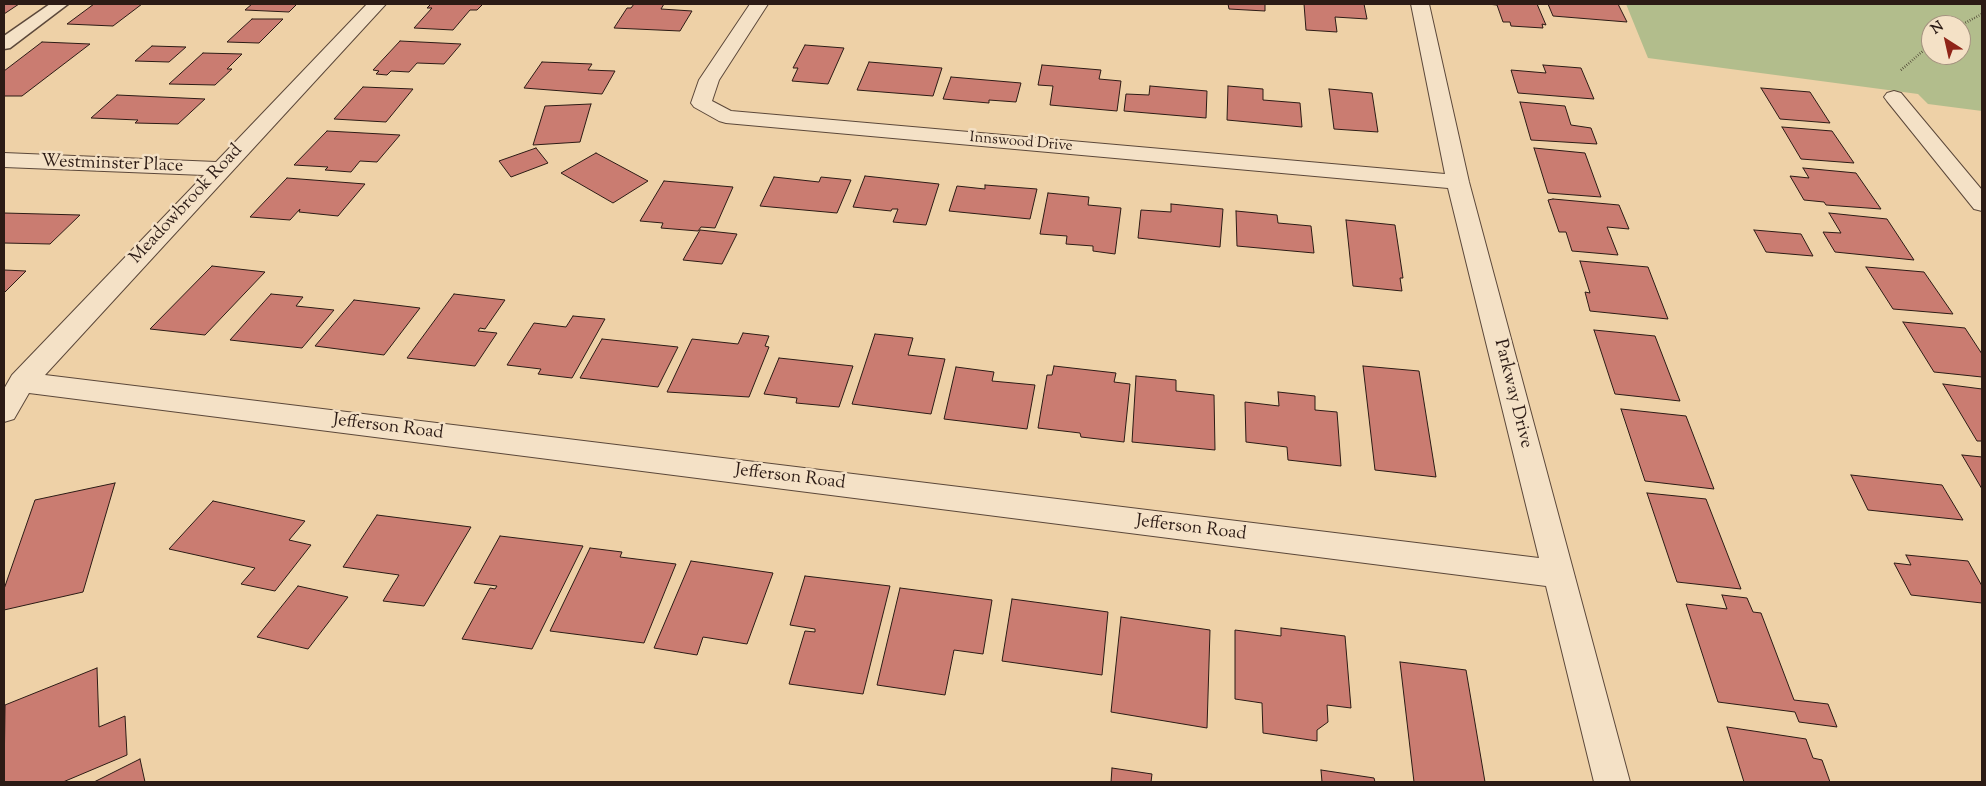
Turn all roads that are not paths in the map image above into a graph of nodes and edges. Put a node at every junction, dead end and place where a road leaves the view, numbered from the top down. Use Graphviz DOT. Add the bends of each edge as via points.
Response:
graph roads {
  1 [pos="60,4"];
  2 [pos="377,4"];
  3 [pos="759,4"];
  4 [pos="1420,4"];
  5 [pos="4,44"];
  6 [pos="1894,97"];
  7 [pos="4,160"];
  8 [pos="221,169"];
  9 [pos="1458,182"];
  10 [pos="1982,204"];
  11 [pos="22,382"];
  12 [pos="4,412"];
  13 [pos="1557,574"];
  14 [pos="1612,782"];
  1 -- 5 [label="lane"];
  2 -- 8 [label="street, Meadowbrook Road"];
  3 -- 9 [label="street, Innswood Drive" via="709,80 701,103 726,117"];
  4 -- 9 [label="street, Parkway Drive"];
  6 -- 10 [label="street"];
  7 -- 8 [label="street, Westminster Place"];
  8 -- 11 [label="street, Meadowbrook Road"];
  9 -- 13 [label="street, Parkway Drive"];
  11 -- 12 [label="street, Meadowbrook Road"];
  11 -- 13 [label="street, Jefferson Road"];
  13 -- 14 [label="street, Parkway Drive"];
}
